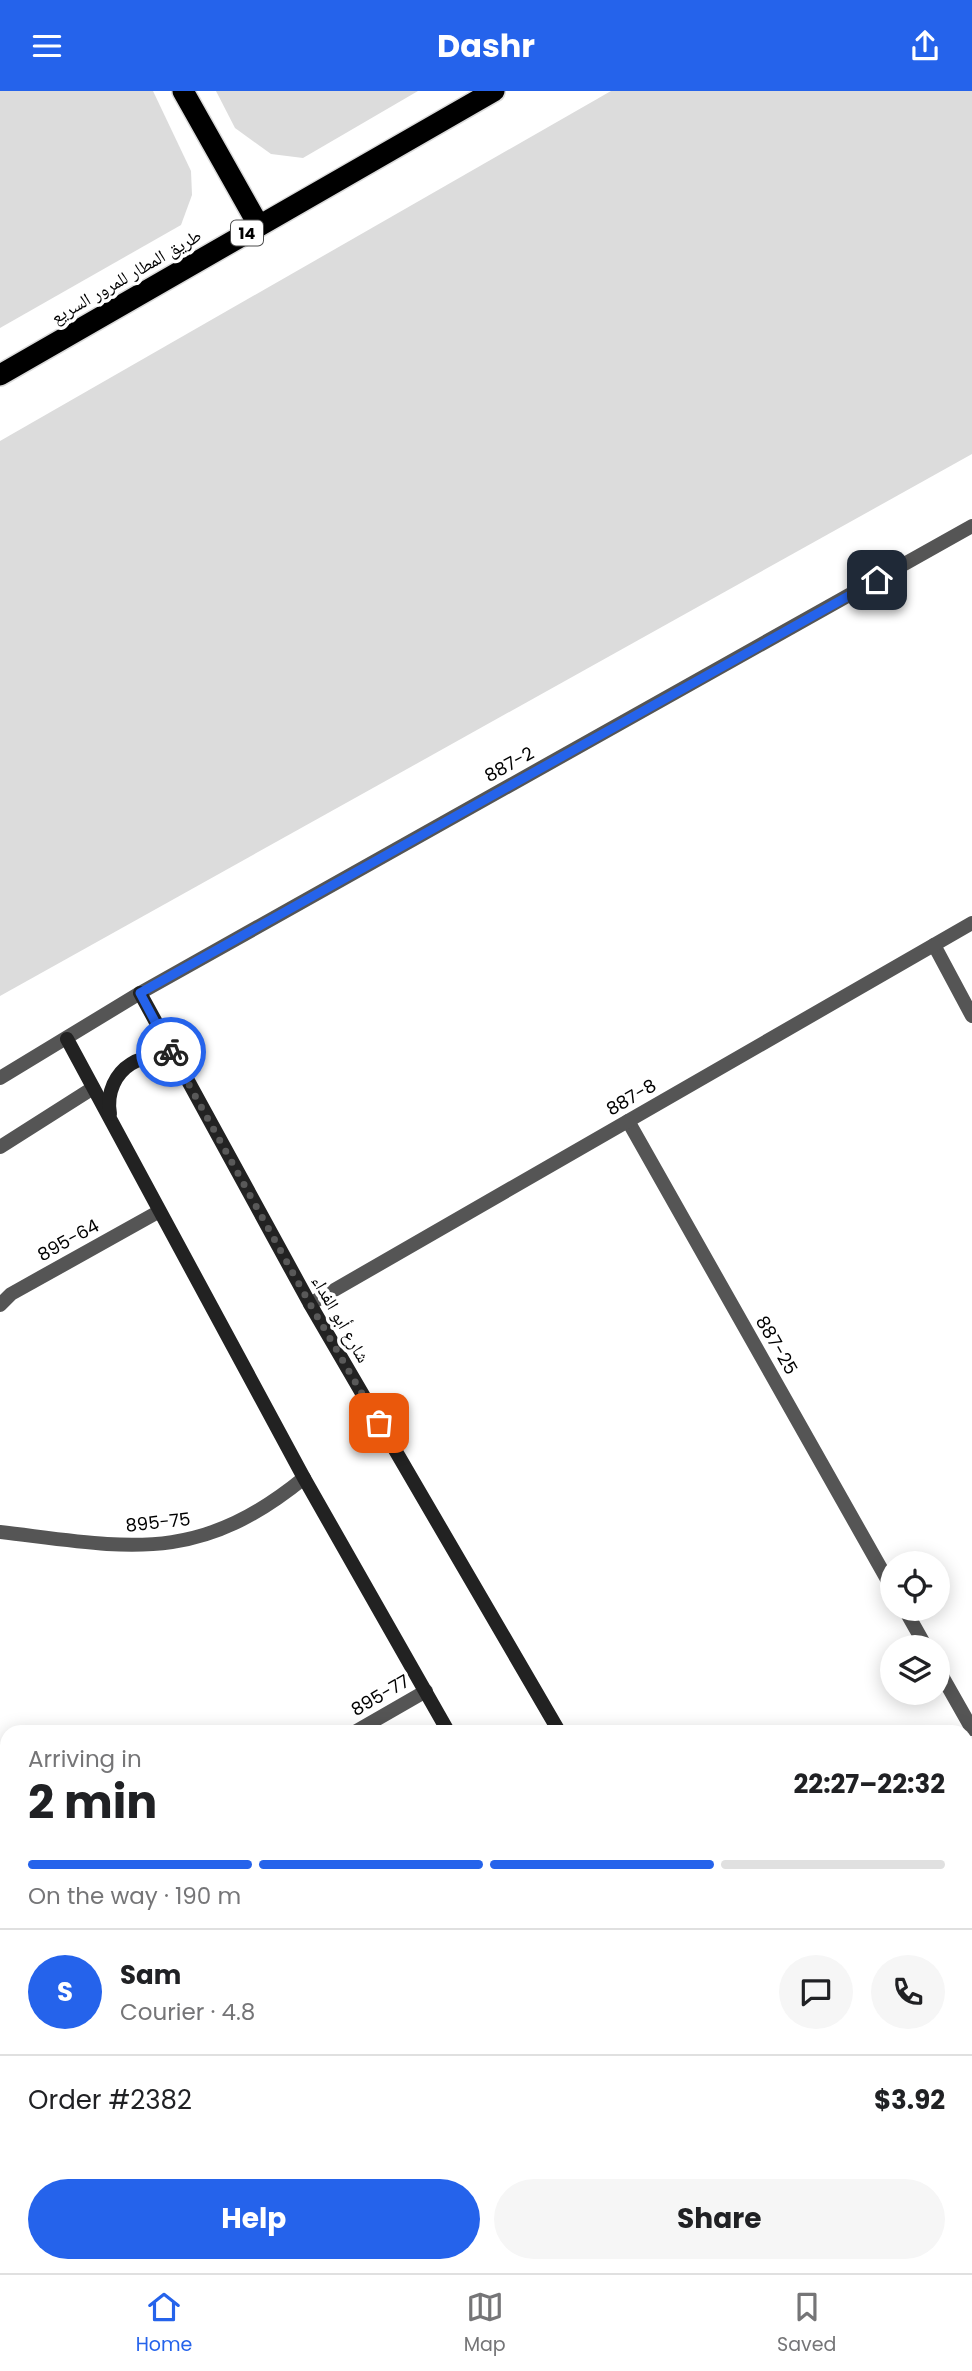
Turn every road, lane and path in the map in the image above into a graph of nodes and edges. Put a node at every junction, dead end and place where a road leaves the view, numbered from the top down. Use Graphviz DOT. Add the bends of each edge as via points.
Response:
graph roads {
  1 [pos="183,91"];
  2 [pos="494,91"];
  3 [pos="259,226"];
  4 [pos="0,375"];
  5 [pos="972,526"];
  6 [pos="972,923"];
  7 [pos="934,945"];
  8 [pos="140,993"];
  9 [pos="972,1016"];
  10 [pos="67,1039"];
  11 [pos="0,1078"];
  12 [pos="189,1085"];
  13 [pos="93,1088"];
  14 [pos="628,1121"];
  15 [pos="112,1124"];
  16 [pos="0,1147"];
  17 [pos="158,1212"];
  18 [pos="310,1304"];
  19 [pos="0,1305"];
  20 [pos="304,1478"];
  21 [pos="0,1532"];
  22 [pos="880,1567"];
  23 [pos="950,1690"];
  24 [pos="426,1691"];
  25 [pos="367,1725"];
  26 [pos="445,1725"];
  27 [pos="555,1725"];
  28 [pos="970,1725"];
  1 -- 3 [label="highway"];
  2 -- 3 [label="highway, طريق المطار للمرور السريع / 14"];
  3 -- 4 [label="highway, طريق المطار للمرور السريع / 14"];
  5 -- 8 [label="street, 887-2"];
  6 -- 7 [label="street, 887-8"];
  7 -- 9 [label="street"];
  7 -- 14 [label="street, 887-8"];
  8 -- 10 [label="street, 887-2"];
  8 -- 12 [label="main road, شارع أبو الفداء"];
  10 -- 11 [label="street, 887-2"];
  10 -- 13 [label="main road"];
  12 -- 15 [label="main road" via="164,1062 139,1061 126,1067 113,1078 108,1094"];
  12 -- 18 [label="main road, شارع أبو الفداء"];
  13 -- 15 [label="main road"];
  13 -- 16 [label="street"];
  14 -- 18 [label="street, 887-8"];
  14 -- 22 [label="street, 887-25"];
  15 -- 17 [label="main road"];
  17 -- 19 [label="street, 895-64" via="11,1294"];
  17 -- 20 [label="main road"];
  18 -- 27 [label="main road, شارع أبو الفداء"];
  20 -- 21 [label="street, 895-75" via="243,1521 172,1543 134,1546"];
  20 -- 24 [label="main road"];
  23 -- 28 [label="street"];
  24 -- 25 [label="street, 895-77"];
  24 -- 26 [label="main road"];
}
